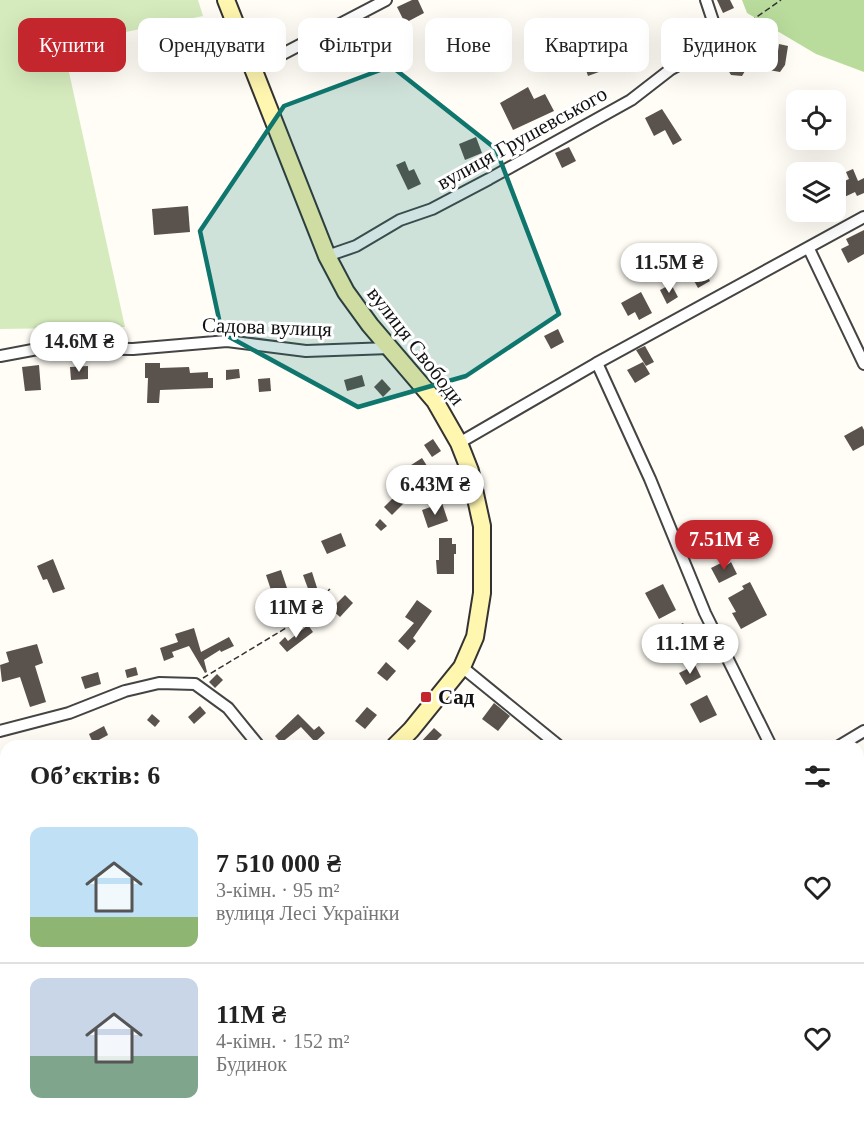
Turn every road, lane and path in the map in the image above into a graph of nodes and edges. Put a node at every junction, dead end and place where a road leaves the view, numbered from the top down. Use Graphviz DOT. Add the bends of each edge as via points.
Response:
graph roads {
  1 [pos="226,0"];
  2 [pos="386,0"];
  3 [pos="706,0"];
  4 [pos="781,0"];
  5 [pos="233,18"];
  6 [pos="712,18"];
  7 [pos="755,18"];
  8 [pos="286,52"];
  9 [pos="255,72"];
  10 [pos="667,72"];
  11 [pos="864,217"];
  12 [pos="809,249"];
  13 [pos="327,256"];
  14 [pos="390,348"];
  15 [pos="0,356"];
  16 [pos="597,363"];
  17 [pos="864,364"];
  18 [pos="459,443"];
  19 [pos="330,589"];
  20 [pos="462,667"];
  21 [pos="195,684"];
  22 [pos="0,731"];
  23 [pos="864,731"];
  24 [pos="254,740"];
  25 [pos="400,740"];
  26 [pos="552,740"];
  27 [pos="768,740"];
  28 [pos="849,740"];
  1 -- 5 [label="street, вулиця Свободи"];
  2 -- 8 [label="street"];
  3 -- 6 [label="street"];
  4 -- 7 [label="path"];
  9 -- 13 [label="street, вулиця Свободи"];
  10 -- 13 [label="street, вулиця Грушевського" via="631,100 489,179 432,208 400,219 356,246"];
  11 -- 12 [label="street"];
  12 -- 16 [label="street"];
  12 -- 17 [label="street"];
  13 -- 14 [label="street, вулиця Свободи" via="346,292"];
  14 -- 15 [label="street, Садова вулиця" via="306,351 227,341 133,349 43,348"];
  14 -- 18 [label="street, вулиця Свободи" via="435,401"];
  16 -- 18 [label="street"];
  16 -- 27 [label="street" via="705,613"];
  18 -- 20 [label="street, вулиця Свободи" via="470,471 482,526 482,593 475,637"];
  19 -- 21 [label="path" via="286,628"];
  20 -- 25 [label="street, вулиця Свободи"];
  20 -- 26 [label="street"];
  21 -- 22 [label="street" via="159,683 125,691 69,713"];
  21 -- 24 [label="street" via="228,708"];
  23 -- 28 [label="street"];
}
